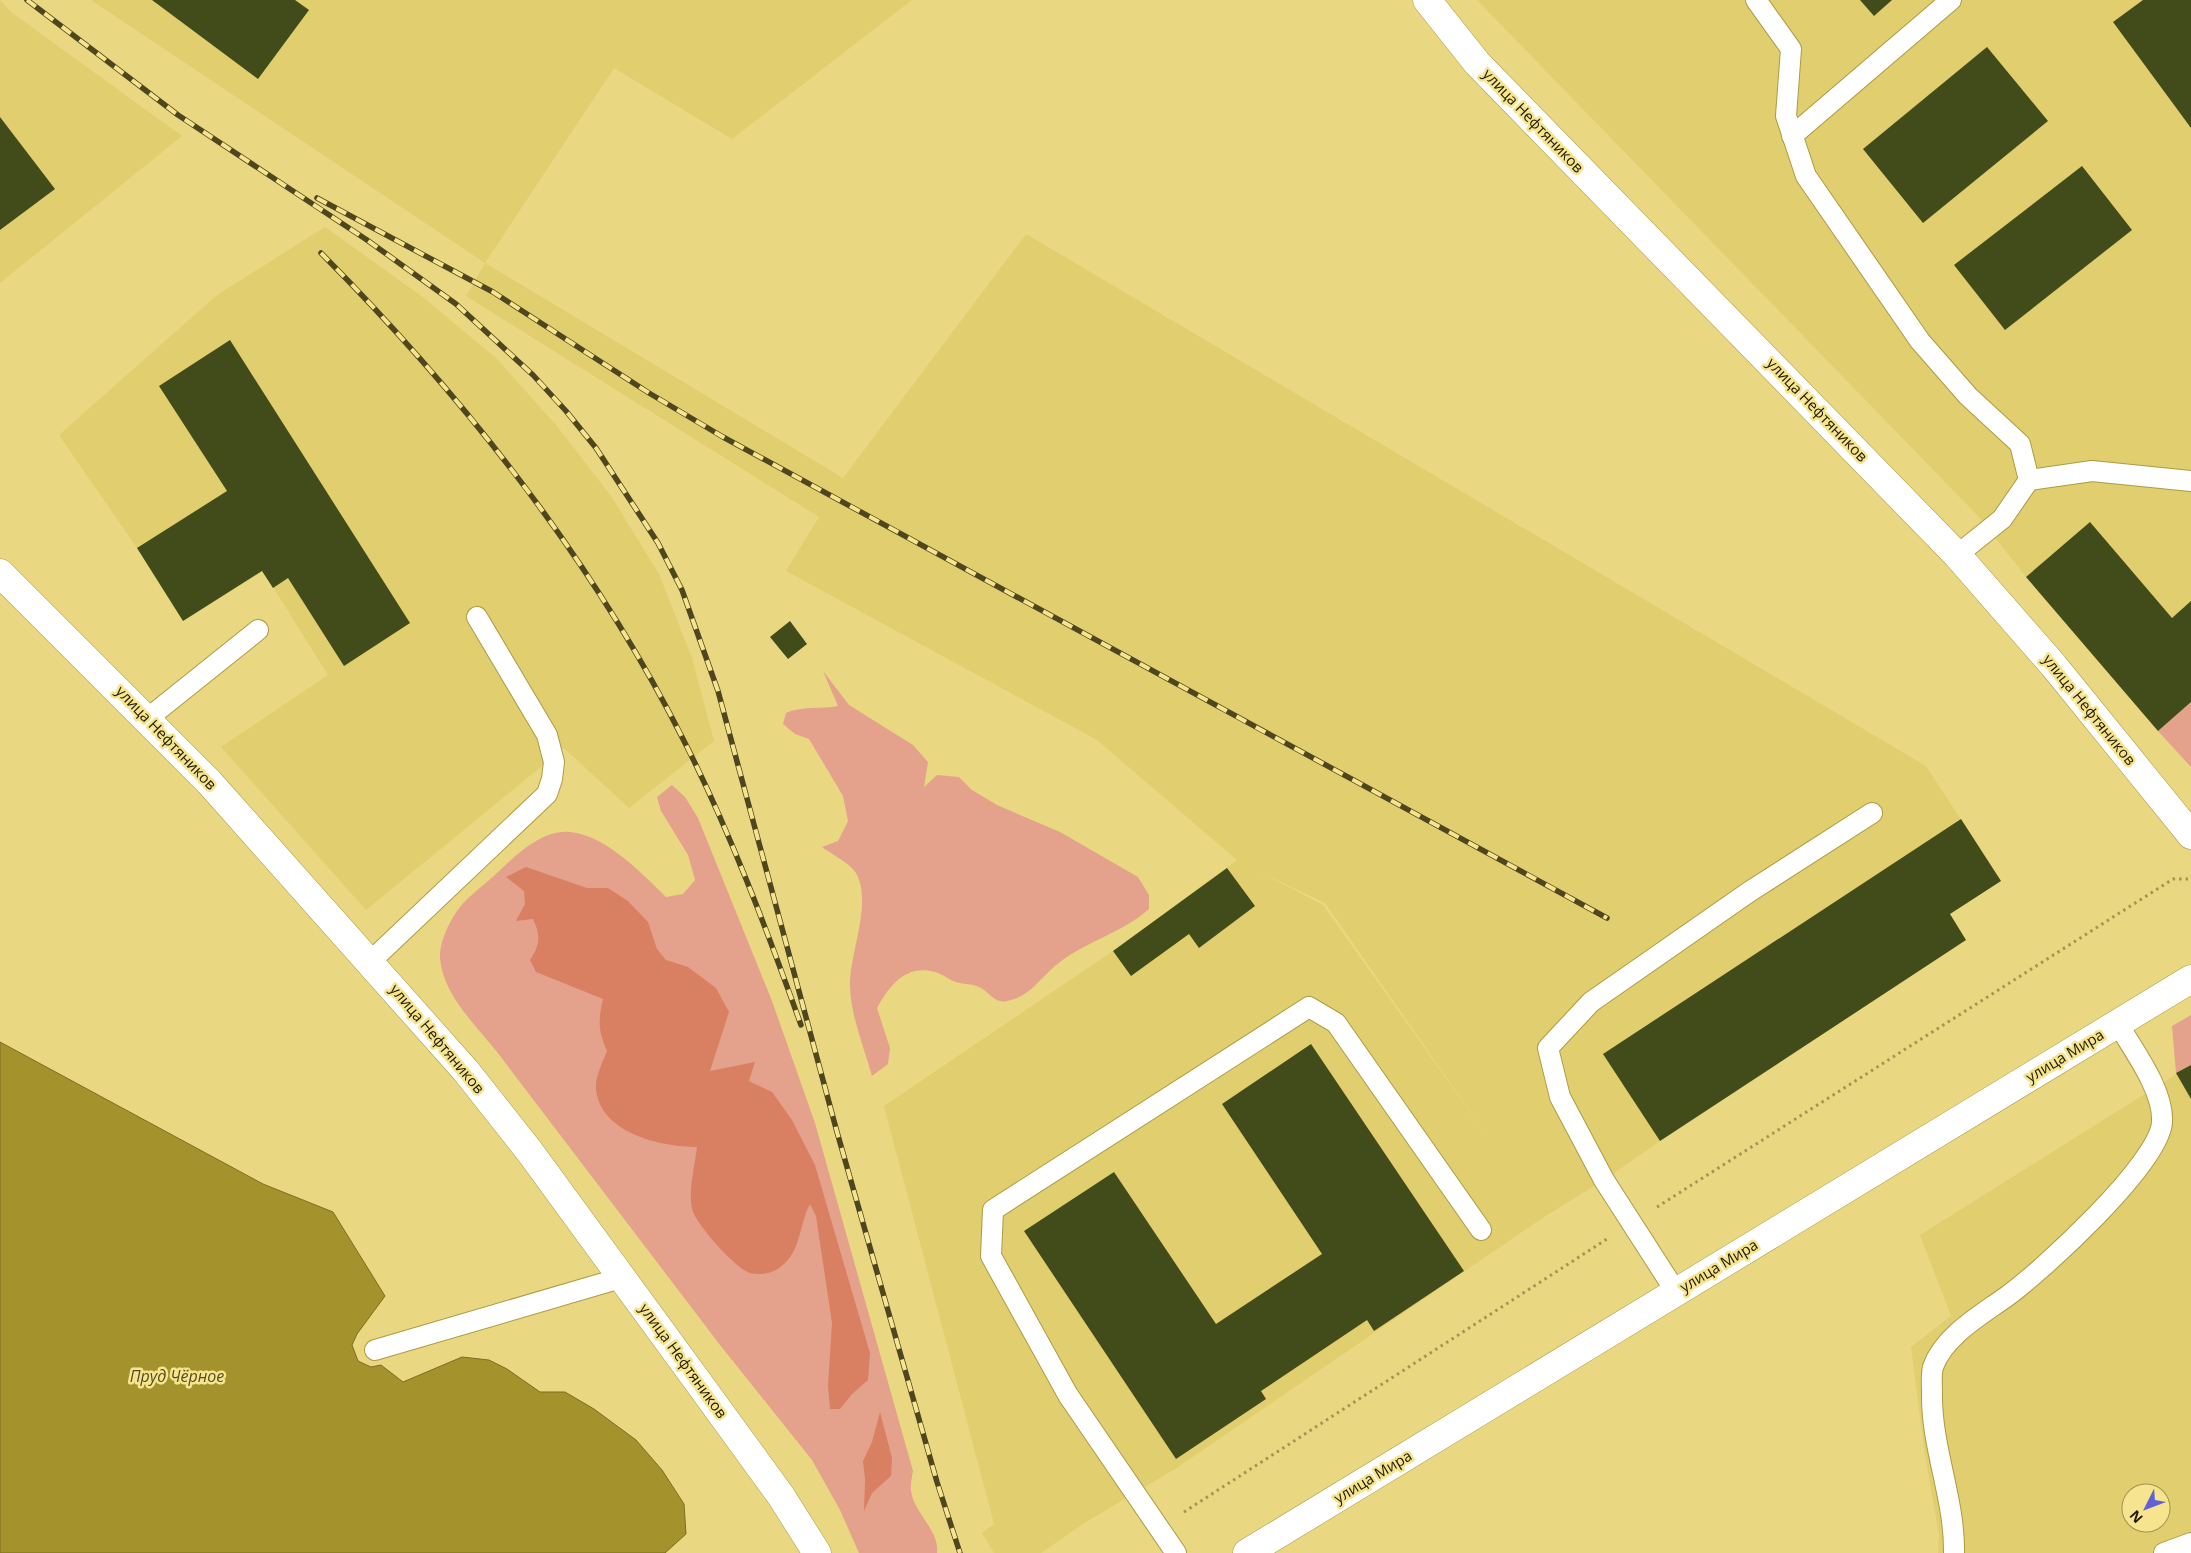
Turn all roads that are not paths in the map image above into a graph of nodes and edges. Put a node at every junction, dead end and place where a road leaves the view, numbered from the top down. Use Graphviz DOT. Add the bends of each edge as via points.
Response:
graph roads {
  1 [pos="1427,0"];
  2 [pos="1756,0"];
  3 [pos="1951,0"];
  4 [pos="1792,136"];
  5 [pos="2029,480"];
  6 [pos="2191,480"];
  7 [pos="1957,555"];
  8 [pos="0,573"];
  9 [pos="476,618"];
  10 [pos="258,630"];
  11 [pos="147,718"];
  12 [pos="1872,812"];
  13 [pos="2191,835"];
  14 [pos="371,961"];
  15 [pos="2191,980"];
  16 [pos="2118,1024"];
  17 [pos="1481,1230"];
  18 [pos="621,1278"];
  19 [pos="1676,1292"];
  20 [pos="375,1350"];
  21 [pos="2191,1543"];
  22 [pos="817,1553"];
  23 [pos="1176,1553"];
  24 [pos="1247,1553"];
  25 [pos="1954,1553"];
  26 [pos="2164,1553"];
  1 -- 7 [label="main road, улица Нефтяников" via="1477,63"];
  2 -- 4 [label="lane" via="1791,49 1786,116"];
  3 -- 4 [label="lane"];
  4 -- 5 [label="lane" via="1806,176 1920,340 1968,396 2020,444"];
  5 -- 6 [label="lane" via="2092,471"];
  5 -- 7 [label="lane" via="2002,519"];
  7 -- 13 [label="main road, улица Нефтяников" via="2054,666"];
  8 -- 11 [label="main road, улица Нефтяников"];
  9 -- 14 [label="lane" via="547,735 554,762 552,779 547,794"];
  10 -- 11 [label="lane"];
  11 -- 14 [label="main road, улица Нефтяников"];
  12 -- 19 [label="lane" via="1749,892 1591,1002 1548,1048 1560,1098 1604,1180"];
  14 -- 18 [label="main road, улица Нефтяников" via="466,1071 530,1152"];
  15 -- 16 [label="main road, улица Мира"];
  16 -- 19 [label="main road, улица Мира"];
  16 -- 25 [label="lane" via="2161,1104 2158,1142 2142,1164 2057,1256 1967,1326 1944,1348 1933,1367 1931,1416 1950,1505"];
  17 -- 23 [label="lane" via="1336,1023 1308,1007 993,1210 991,1256 1068,1395"];
  18 -- 20 [label="lane"];
  18 -- 22 [label="main road, улица Нефтяников" via="781,1496"];
  19 -- 24 [label="main road, улица Мира"];
  21 -- 26 [label="lane"];
}
